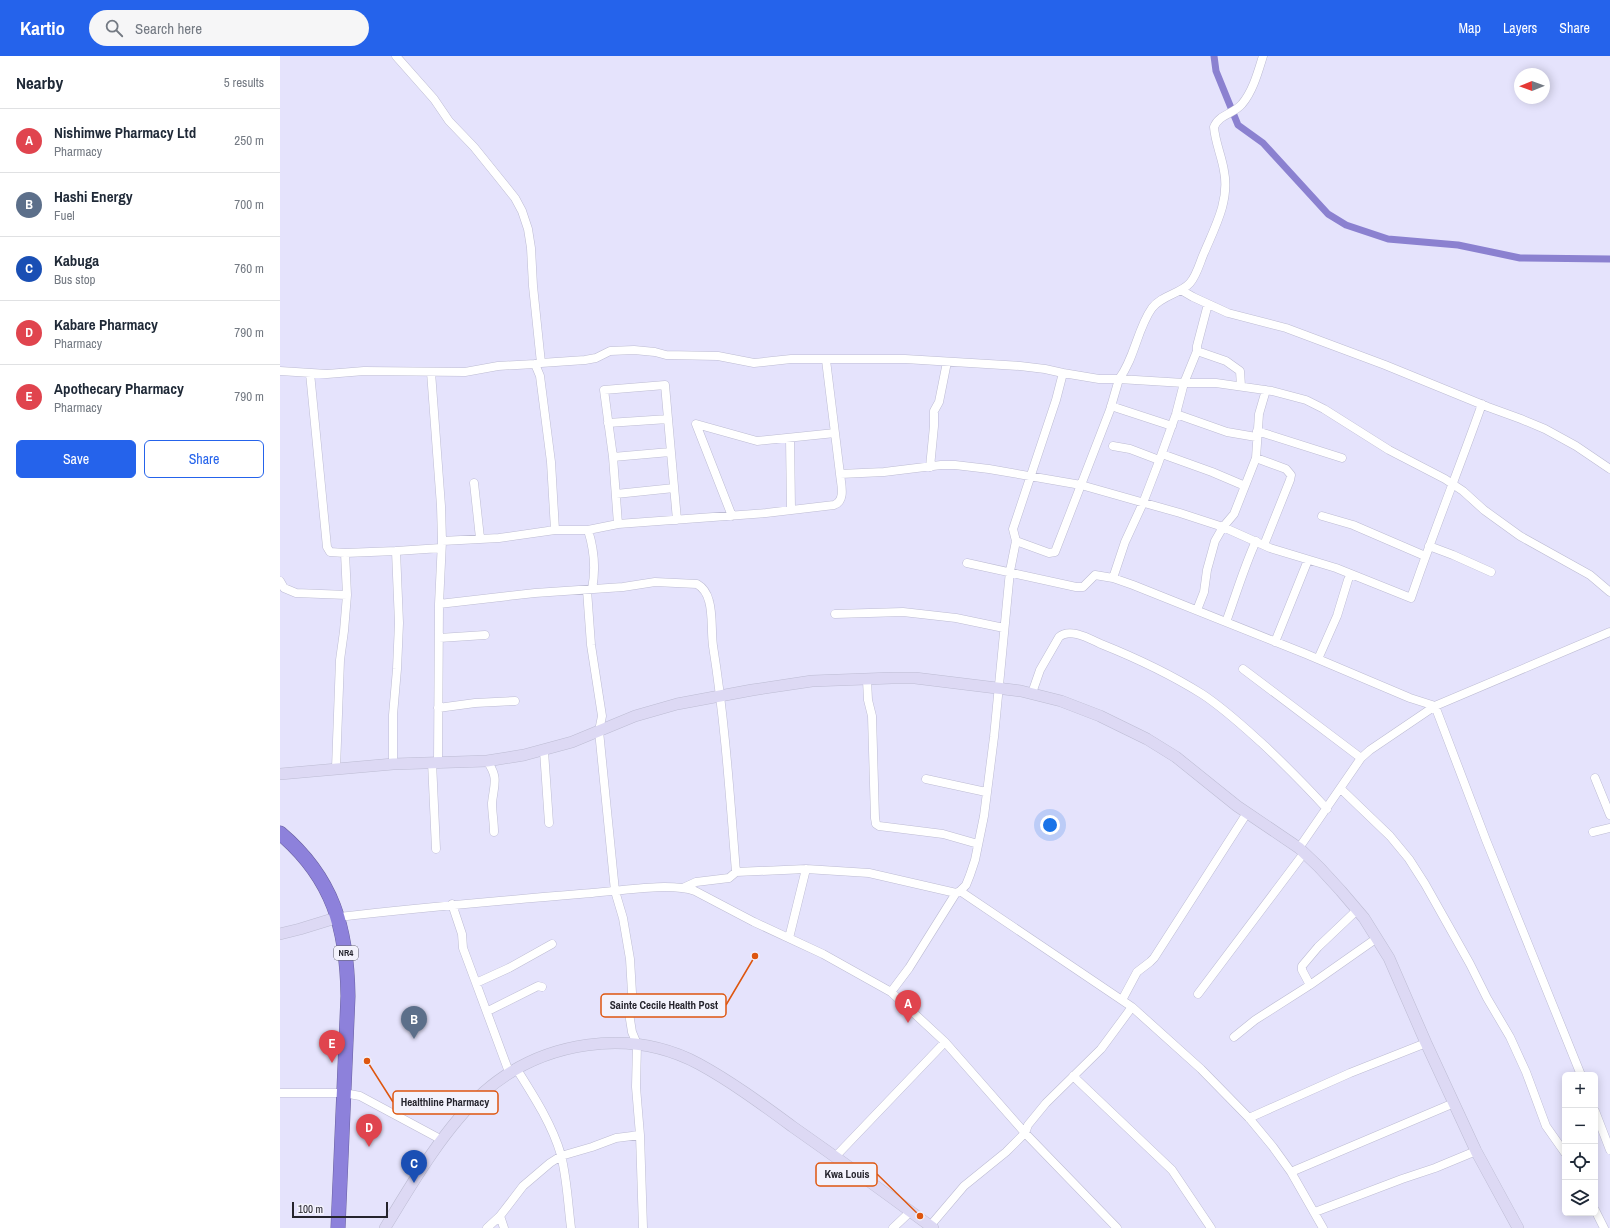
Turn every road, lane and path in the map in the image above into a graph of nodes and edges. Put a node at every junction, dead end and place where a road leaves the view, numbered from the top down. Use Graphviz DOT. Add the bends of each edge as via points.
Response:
graph roads {
  1 [pos="396,56"];
  2 [pos="1263,56"];
  3 [pos="1181,290"];
  4 [pos="1208,304"];
  5 [pos="1197,351"];
  6 [pos="826,360"];
  7 [pos="947,362"];
  8 [pos="538,363"];
  9 [pos="280,371"];
  10 [pos="431,372"];
  11 [pos="310,373"];
  12 [pos="1063,373"];
  13 [pos="1119,379"];
  14 [pos="1184,383"];
  15 [pos="1241,386"];
  16 [pos="1266,390"];
  17 [pos="1482,404"];
  18 [pos="1111,406"];
  19 [pos="1176,414"];
  20 [pos="668,419"];
  21 [pos="608,423"];
  22 [pos="1172,426"];
  23 [pos="835,433"];
  24 [pos="1257,434"];
  25 [pos="790,438"];
  26 [pos="1113,446"];
  27 [pos="670,452"];
  28 [pos="1160,457"];
  29 [pos="613,458"];
  30 [pos="1256,458"];
  31 [pos="1342,458"];
  32 [pos="930,467"];
  33 [pos="1610,469"];
  34 [pos="840,474"];
  35 [pos="1031,477"];
  36 [pos="474,483"];
  37 [pos="1081,485"];
  38 [pos="1453,485"];
  39 [pos="1245,486"];
  40 [pos="674,488"];
  41 [pos="616,494"];
  42 [pos="1143,503"];
  43 [pos="791,509"];
  44 [pos="732,516"];
  45 [pos="1322,516"];
  46 [pos="677,520"];
  47 [pos="618,524"];
  48 [pos="1223,527"];
  49 [pos="555,530"];
  50 [pos="588,530"];
  51 [pos="480,538"];
  52 [pos="1016,541"];
  53 [pos="1260,543"];
  54 [pos="441,545"];
  55 [pos="1429,546"];
  56 [pos="396,551"];
  57 [pos="345,553"];
  58 [pos="1425,556"];
  59 [pos="1308,560"];
  60 [pos="967,563"];
  61 [pos="1010,571"];
  62 [pos="1491,572"];
  63 [pos="1352,574"];
  64 [pos="1113,578"];
  65 [pos="280,582"];
  66 [pos="590,589"];
  67 [pos="1610,592"];
  68 [pos="347,595"];
  69 [pos="439,604"];
  70 [pos="1197,610"];
  71 [pos="835,614"];
  72 [pos="1226,622"];
  73 [pos="1004,628"];
  74 [pos="1610,632"];
  75 [pos="486,635"];
  76 [pos="439,638"];
  77 [pos="1275,642"];
  78 [pos="1318,659"];
  79 [pos="1243,669"];
  80 [pos="867,680"];
  81 [pos="998,689"];
  82 [pos="1032,693"];
  83 [pos="721,696"];
  84 [pos="515,701"];
  85 [pos="1435,706"];
  86 [pos="438,708"];
  87 [pos="599,731"];
  88 [pos="544,751"];
  89 [pos="1361,758"];
  90 [pos="488,761"];
  91 [pos="435,762"];
  92 [pos="393,764"];
  93 [pos="336,768"];
  94 [pos="280,773"];
  95 [pos="1595,778"];
  96 [pos="926,779"];
  97 [pos="1340,789"];
  98 [pos="986,792"];
  99 [pos="1327,809"];
  100 [pos="1247,813"];
  101 [pos="1610,815"];
  102 [pos="549,823"];
  103 [pos="1610,828"];
  104 [pos="494,832"];
  105 [pos="1593,832"];
  106 [pos="280,833"];
  107 [pos="978,844"];
  108 [pos="436,849"];
  109 [pos="1302,851"];
  110 [pos="806,869"];
  111 [pos="736,872"];
  112 [pos="685,887"];
  113 [pos="614,891"];
  114 [pos="958,892"];
  115 [pos="452,904"];
  116 [pos="1357,910"];
  117 [pos="338,917"];
  118 [pos="280,934"];
  119 [pos="789,938"];
  120 [pos="1378,938"];
  121 [pos="552,944"];
  122 [pos="476,983"];
  123 [pos="1310,985"];
  124 [pos="542,986"];
  125 [pos="891,992"];
  126 [pos="1198,994"];
  127 [pos="1122,1000"];
  128 [pos="1132,1006"];
  129 [pos="488,1011"];
  130 [pos="1234,1037"];
  131 [pos="945,1042"];
  132 [pos="1426,1043"];
  133 [pos="637,1044"];
  134 [pos="513,1070"];
  135 [pos="1580,1072"];
  136 [pos="1073,1076"];
  137 [pos="280,1093"];
  138 [pos="344,1093"];
  139 [pos="1454,1103"];
  140 [pos="1249,1118"];
  141 [pos="1598,1119"];
  142 [pos="1025,1133"];
  143 [pos="640,1135"];
  144 [pos="442,1140"];
  145 [pos="1562,1149"];
  146 [pos="1610,1150"];
  147 [pos="1476,1151"];
  148 [pos="561,1156"];
  149 [pos="836,1156"];
  150 [pos="1291,1172"];
  151 [pos="910,1212"];
  152 [pos="1315,1212"];
  153 [pos="500,1216"];
  154 [pos="1597,1216"];
  155 [pos="932,1227"];
  156 [pos="1601,1227"];
  157 [pos="338,1228"];
  158 [pos="385,1228"];
  159 [pos="487,1228"];
  160 [pos="504,1228"];
  161 [pos="571,1228"];
  162 [pos="643,1228"];
  163 [pos="893,1228"];
  164 [pos="1117,1228"];
  165 [pos="1211,1228"];
  166 [pos="1323,1228"];
  167 [pos="1518,1228"];
  1 -- 8 [label="street" via="434,99 449,121 474,147 515,198 522,211 531,248"];
  2 -- 3 [label="street" via="1243,104 1224,115 1214,127 1225,172 1224,199 1220,216 1199,266 1191,281"];
  3 -- 4 [label="street"];
  3 -- 13 [label="street" via="1153,306 1129,363"];
  4 -- 5 [label="street"];
  4 -- 17 [label="street" via="1228,313 1286,328"];
  5 -- 14 [label="street"];
  5 -- 15 [label="street" via="1233,365 1240,371"];
  6 -- 7 [label="street" via="879,358"];
  6 -- 8 [label="street" via="754,362 718,356 622,350 610,351 591,359"];
  6 -- 23 [label="street"];
  7 -- 12 [label="street" via="1045,368"];
  7 -- 32 [label="street" via="939,402 934,411"];
  8 -- 10 [label="street" via="472,371"];
  8 -- 49 [label="street" via="551,462"];
  9 -- 11 [label="street"];
  10 -- 11 [label="street"];
  10 -- 54 [label="street" via="441,506"];
  11 -- 57 [label="street" via="327,547 330,552"];
  12 -- 13 [label="street" via="1099,379"];
  12 -- 35 [label="street"];
  13 -- 14 [label="street"];
  13 -- 18 [label="street"];
  14 -- 15 [label="street"];
  14 -- 19 [label="street"];
  15 -- 16 [label="street"];
  16 -- 24 [label="street" via="1259,414"];
  16 -- 38 [label="street" via="1306,400 1324,409 1371,440"];
  17 -- 33 [label="street" via="1545,429"];
  17 -- 38 [label="street"];
  18 -- 22 [label="street"];
  18 -- 37 [label="street"];
  19 -- 22 [label="street"];
  19 -- 24 [label="street" via="1227,432"];
  20 -- 21 [label="street"];
  20 -- 21 [label="street" via="665,385 635,386 604,390"];
  20 -- 27 [label="street"];
  21 -- 29 [label="street"];
  22 -- 28 [label="street"];
  23 -- 25 [label="street"];
  23 -- 34 [label="street"];
  24 -- 30 [label="street"];
  24 -- 31 [label="street"];
  25 -- 43 [label="street"];
  25 -- 44 [label="street" via="757,441 696,424"];
  26 -- 28 [label="street"];
  27 -- 29 [label="street"];
  27 -- 40 [label="street"];
  28 -- 39 [label="street" via="1212,472"];
  28 -- 42 [label="street"];
  29 -- 41 [label="street"];
  30 -- 39 [label="street"];
  30 -- 53 [label="street" via="1286,469 1291,475"];
  32 -- 34 [label="street"];
  32 -- 35 [label="street" via="963,466"];
  34 -- 43 [label="street" via="841,498 838,503"];
  35 -- 37 [label="street"];
  35 -- 52 [label="street" via="1013,529"];
  36 -- 51 [label="street"];
  37 -- 42 [label="street"];
  37 -- 52 [label="street" via="1054,552 1049,553"];
  38 -- 55 [label="street"];
  38 -- 67 [label="street" via="1520,536 1585,572"];
  39 -- 48 [label="street" via="1234,514"];
  40 -- 41 [label="street"];
  40 -- 46 [label="street"];
  41 -- 47 [label="street"];
  42 -- 48 [label="street"];
  42 -- 64 [label="street" via="1125,542"];
  43 -- 44 [label="street"];
  44 -- 46 [label="street"];
  45 -- 58 [label="street" via="1353,525"];
  46 -- 47 [label="street"];
  47 -- 50 [label="street"];
  48 -- 53 [label="street"];
  48 -- 70 [label="street" via="1215,541 1204,592"];
  49 -- 50 [label="street"];
  49 -- 51 [label="street" via="499,538"];
  50 -- 66 [label="street" via="594,561"];
  51 -- 54 [label="street"];
  52 -- 61 [label="street"];
  53 -- 59 [label="street"];
  53 -- 72 [label="street" via="1247,562"];
  54 -- 56 [label="street"];
  54 -- 69 [label="street"];
  55 -- 58 [label="street"];
  55 -- 62 [label="street"];
  56 -- 57 [label="street"];
  56 -- 92 [label="street" via="399,623 393,715"];
  57 -- 68 [label="street"];
  58 -- 63 [label="street" via="1411,598"];
  59 -- 63 [label="street"];
  59 -- 77 [label="street"];
  60 -- 61 [label="street"];
  61 -- 64 [label="street" via="1079,587 1095,574"];
  61 -- 73 [label="street"];
  63 -- 78 [label="street"];
  64 -- 70 [label="street"];
  65 -- 68 [label="street" via="284,588 296,593"];
  66 -- 69 [label="street"];
  66 -- 83 [label="street" via="655,582 698,584 702,587 709,601 711,633"];
  66 -- 87 [label="street" via="591,645 602,716"];
  68 -- 93 [label="street" via="339,672"];
  69 -- 76 [label="street"];
  70 -- 72 [label="street"];
  71 -- 73 [label="street" via="903,612 956,618"];
  72 -- 77 [label="street"];
  73 -- 81 [label="street"];
  74 -- 85 [label="street"];
  75 -- 76 [label="street"];
  76 -- 86 [label="street"];
  77 -- 78 [label="street"];
  78 -- 85 [label="street"];
  79 -- 89 [label="street"];
  80 -- 81 [label="main road" via="915,678"];
  80 -- 83 [label="main road" via="812,681"];
  80 -- 107 [label="street" via="872,716 876,824 943,834"];
  81 -- 82 [label="main road"];
  81 -- 98 [label="street"];
  82 -- 99 [label="street" via="1040,670 1059,637 1071,633 1086,638 1149,664 1219,706 1284,764"];
  82 -- 100 [label="main road" via="1062,701 1100,716 1152,742 1176,757"];
  83 -- 87 [label="main road" via="677,704 635,716"];
  83 -- 111 [label="street"];
  84 -- 86 [label="street"];
  85 -- 89 [label="street"];
  85 -- 135 [label="street"];
  86 -- 91 [label="street"];
  87 -- 88 [label="main road"];
  87 -- 113 [label="street"];
  88 -- 90 [label="main road"];
  88 -- 102 [label="street"];
  89 -- 97 [label="street"];
  90 -- 91 [label="main road"];
  90 -- 104 [label="street" via="496,780 492,804"];
  91 -- 92 [label="main road"];
  91 -- 108 [label="street"];
  92 -- 93 [label="main road"];
  93 -- 94 [label="main road"];
  95 -- 101 [label="street"];
  96 -- 98 [label="street"];
  97 -- 99 [label="street"];
  97 -- 145 [label="street" via="1390,836 1425,884 1510,1037 1546,1126"];
  98 -- 107 [label="street"];
  99 -- 109 [label="street"];
  100 -- 109 [label="main road"];
  100 -- 127 [label="street" via="1154,958 1137,972"];
  103 -- 105 [label="street"];
  106 -- 117 [label="highway, NR4" via="317,873"];
  107 -- 114 [label="street" via="966,885"];
  109 -- 116 [label="main road"];
  109 -- 126 [label="street"];
  110 -- 111 [label="street"];
  110 -- 114 [label="street" via="869,873"];
  110 -- 119 [label="street"];
  111 -- 112 [label="street" via="729,878 696,882"];
  112 -- 113 [label="street"];
  112 -- 119 [label="street"];
  113 -- 115 [label="street"];
  113 -- 133 [label="street" via="623,918 630,959 632,993 629,1013"];
  114 -- 125 [label="street"];
  114 -- 127 [label="street"];
  115 -- 117 [label="street"];
  115 -- 122 [label="street" via="462,934 463,948"];
  116 -- 120 [label="main road"];
  116 -- 123 [label="street" via="1302,966"];
  117 -- 118 [label="main road"];
  117 -- 138 [label="highway, NR4" via="348,965"];
  119 -- 125 [label="street"];
  120 -- 123 [label="street"];
  120 -- 132 [label="main road" via="1400,981"];
  121 -- 122 [label="street"];
  122 -- 129 [label="street"];
  123 -- 130 [label="street" via="1255,1020"];
  124 -- 129 [label="street"];
  125 -- 131 [label="street"];
  127 -- 128 [label="street"];
  128 -- 136 [label="street" via="1101,1049"];
  128 -- 140 [label="street" via="1201,1069"];
  129 -- 134 [label="street"];
  131 -- 142 [label="street"];
  131 -- 149 [label="street"];
  132 -- 139 [label="main road"];
  132 -- 140 [label="street" via="1350,1073"];
  133 -- 134 [label="main road" via="567,1048 546,1054"];
  133 -- 143 [label="street" via="636,1087"];
  133 -- 149 [label="main road" via="664,1050 698,1064 736,1086"];
  134 -- 144 [label="main road" via="484,1092"];
  134 -- 148 [label="street" via="541,1109"];
  136 -- 142 [label="street" via="1028,1125"];
  136 -- 165 [label="street" via="1172,1170"];
  137 -- 138 [label="street"];
  138 -- 144 [label="street" via="366,1098 387,1112"];
  138 -- 157 [label="highway, NR4"];
  139 -- 147 [label="main road"];
  139 -- 150 [label="street"];
  140 -- 150 [label="street"];
  141 -- 146 [label="street"];
  142 -- 155 [label="street" via="964,1186"];
  142 -- 164 [label="street"];
  143 -- 148 [label="street" via="616,1138"];
  143 -- 162 [label="street"];
  144 -- 158 [label="main road"];
  147 -- 152 [label="street"];
  147 -- 167 [label="main road"];
  148 -- 153 [label="street" via="524,1186"];
  148 -- 161 [label="street"];
  149 -- 151 [label="main road"];
  150 -- 152 [label="street"];
  151 -- 155 [label="main road"];
  151 -- 163 [label="street"];
  152 -- 166 [label="street"];
  153 -- 159 [label="street"];
  153 -- 160 [label="street"];
  154 -- 156 [label="street"];
}
